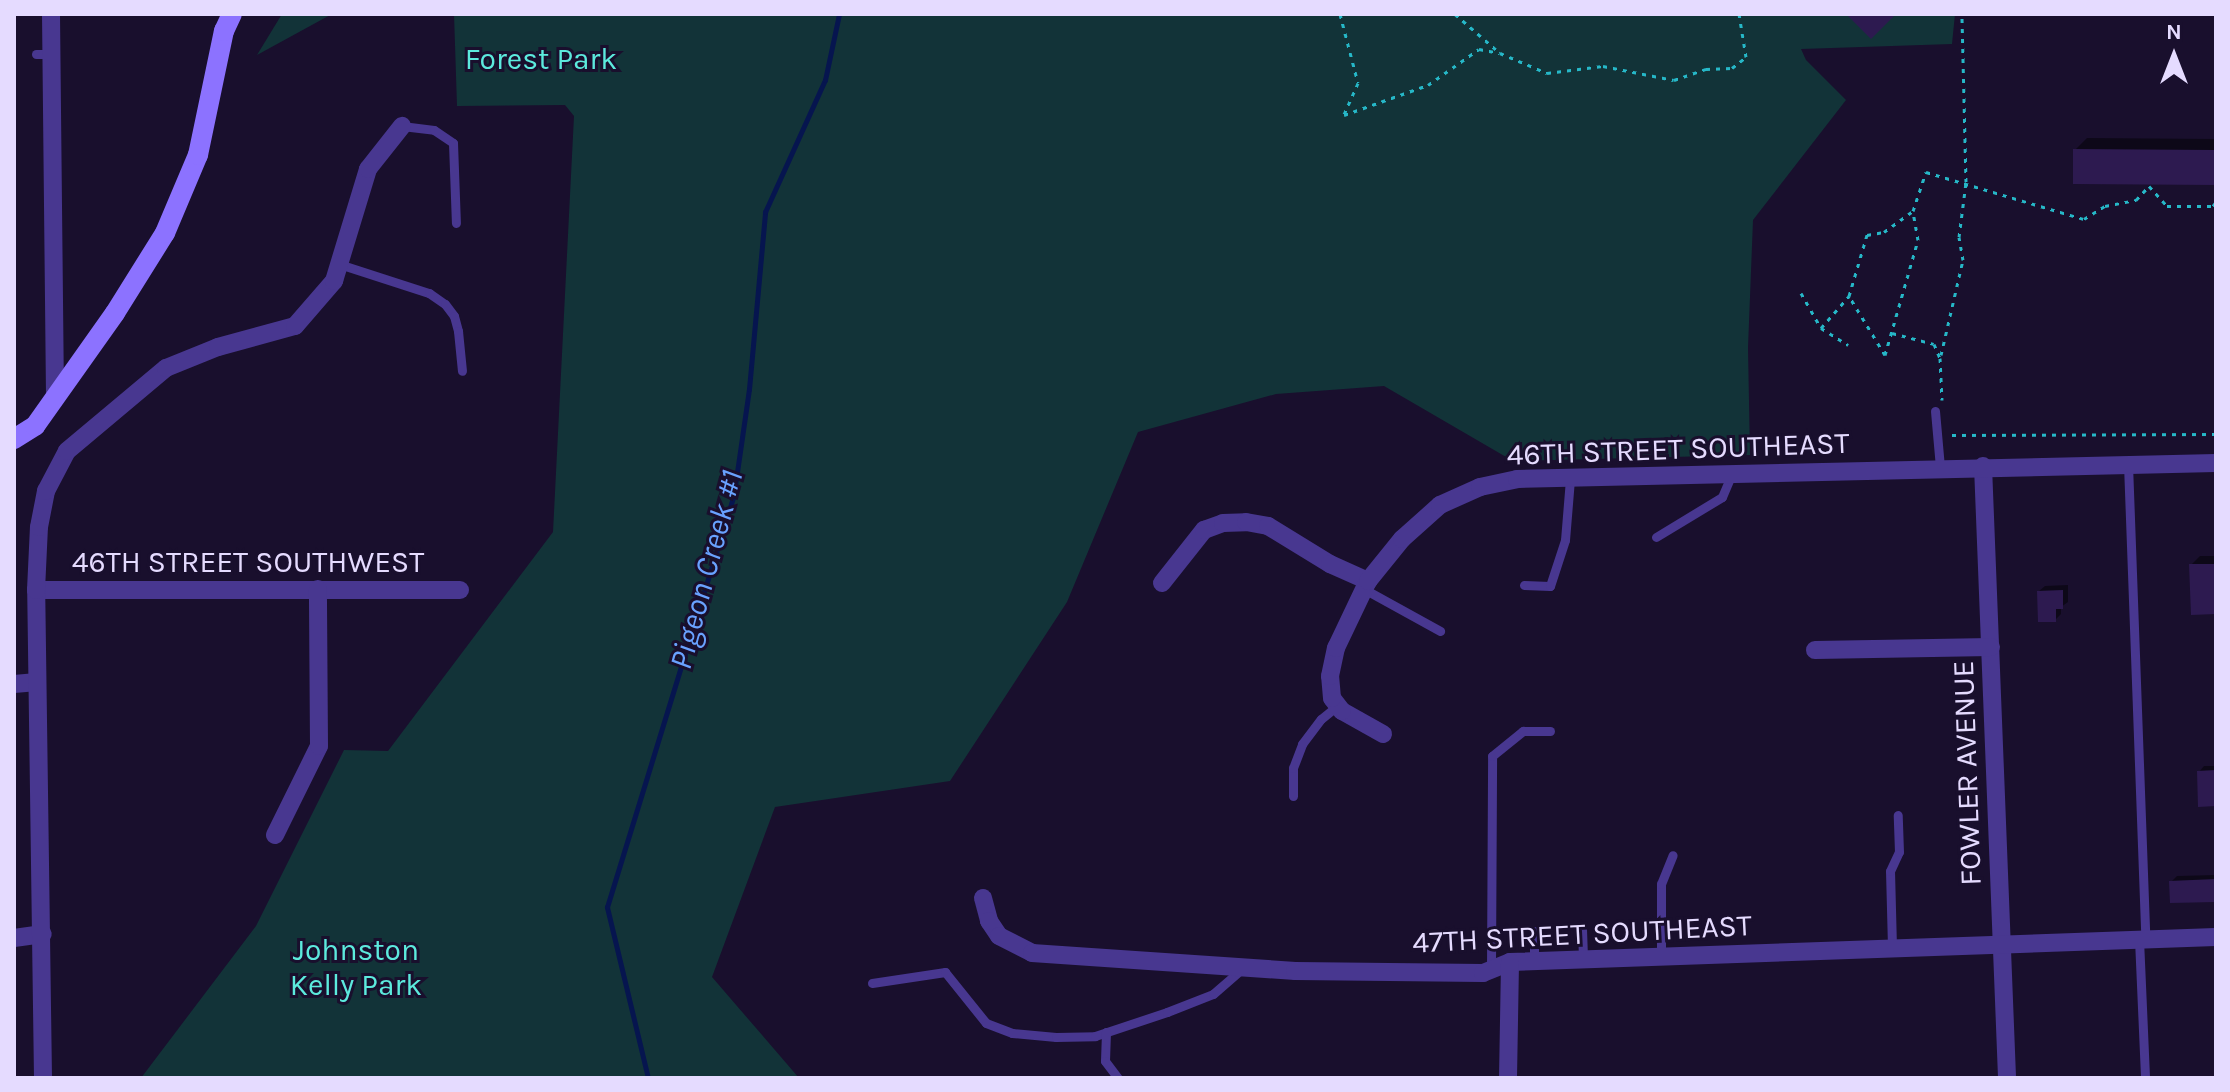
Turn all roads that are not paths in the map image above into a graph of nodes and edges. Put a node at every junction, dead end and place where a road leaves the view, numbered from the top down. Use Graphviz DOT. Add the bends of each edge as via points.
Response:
graph roads {
  1 [pos="51,14"];
  2 [pos="232,14"];
  3 [pos="402,126"];
  4 [pos="456,223"];
  5 [pos="339,264"];
  6 [pos="462,371"];
  7 [pos="55,396"];
  8 [pos="1938,407"];
  9 [pos="14,439"];
  10 [pos="2216,463"];
  11 [pos="2128,464"];
  12 [pos="1983,466"];
  13 [pos="1940,467"];
  14 [pos="1732,473"];
  15 [pos="1570,479"];
  16 [pos="1656,537"];
  17 [pos="1162,583"];
  18 [pos="1366,585"];
  19 [pos="1524,585"];
  20 [pos="318,589"];
  21 [pos="36,590"];
  22 [pos="460,590"];
  23 [pos="1440,631"];
  24 [pos="1991,647"];
  25 [pos="1815,650"];
  26 [pos="37,682"];
  27 [pos="14,684"];
  28 [pos="1337,706"];
  29 [pos="1550,731"];
  30 [pos="1383,734"];
  31 [pos="1293,796"];
  32 [pos="1898,815"];
  33 [pos="275,835"];
  34 [pos="1673,855"];
  35 [pos="983,898"];
  36 [pos="1582,929"];
  37 [pos="1534,931"];
  38 [pos="43,934"];
  39 [pos="2216,937"];
  40 [pos="14,938"];
  41 [pos="2142,939"];
  42 [pos="2000,943"];
  43 [pos="1892,947"];
  44 [pos="1661,956"];
  45 [pos="1583,959"];
  46 [pos="1534,961"];
  47 [pos="1510,962"];
  48 [pos="1491,968"];
  49 [pos="1242,969"];
  50 [pos="872,983"];
  51 [pos="1106,1032"];
  52 [pos="43,1078"];
  53 [pos="1118,1078"];
  54 [pos="1508,1078"];
  55 [pos="2007,1078"];
  56 [pos="2145,1078"];
  1 -- 7 [label="street" via="44,54"];
  2 -- 7 [label="main road" via="198,155 165,233"];
  3 -- 4 [label="lane" via="434,130 453,143"];
  3 -- 5 [label="street" via="368,169"];
  5 -- 6 [label="lane" via="429,293 445,304 454,316"];
  5 -- 21 [label="street" via="334,281 295,326 166,368 67,451 46,491"];
  7 -- 9 [label="main road" via="35,426"];
  8 -- 13 [label="lane"];
  10 -- 11 [label="street, 46TH STREET SOUTHEAST"];
  11 -- 12 [label="street, 46TH STREET SOUTHEAST"];
  11 -- 41 [label="lane"];
  12 -- 13 [label="street, 46TH STREET SOUTHEAST"];
  12 -- 24 [label="street, FOWLER AVENUE"];
  13 -- 14 [label="street, 46TH STREET SOUTHEAST"];
  14 -- 15 [label="street, 46TH STREET SOUTHEAST"];
  14 -- 16 [label="lane" via="1722,497"];
  15 -- 18 [label="street, 46TH STREET SOUTHEAST" via="1517,479 1480,487 1440,505 1402,539"];
  15 -- 19 [label="lane" via="1565,540 1550,586"];
  17 -- 18 [label="street" via="1204,530 1246,522 1268,526"];
  18 -- 23 [label="lane"];
  18 -- 28 [label="street, 46TH STREET SOUTHEAST" via="1336,648 1330,676"];
  20 -- 21 [label="street, 46TH STREET SOUTHWEST"];
  20 -- 22 [label="street, 46TH STREET SOUTHWEST"];
  20 -- 33 [label="street" via="319,746"];
  21 -- 26 [label="street"];
  24 -- 25 [label="street"];
  24 -- 42 [label="street, FOWLER AVENUE"];
  26 -- 27 [label="street"];
  26 -- 38 [label="street"];
  28 -- 30 [label="street"];
  28 -- 31 [label="lane" via="1302,744 1293,768"];
  29 -- 48 [label="lane" via="1523,731 1492,756"];
  32 -- 43 [label="lane" via="1899,852 1890,871"];
  34 -- 44 [label="lane" via="1661,884"];
  35 -- 49 [label="street, 47TH STREET SOUTHEAST" via="999,936 1032,953"];
  36 -- 45 [label="lane"];
  37 -- 46 [label="lane"];
  38 -- 40 [label="street"];
  38 -- 52 [label="street"];
  39 -- 41 [label="street, 47TH STREET SOUTHEAST"];
  41 -- 42 [label="street, 47TH STREET SOUTHEAST"];
  41 -- 56 [label="lane"];
  42 -- 43 [label="street, 47TH STREET SOUTHEAST"];
  42 -- 55 [label="street, FOWLER AVENUE"];
  43 -- 44 [label="street, 47TH STREET SOUTHEAST"];
  44 -- 45 [label="street, 47TH STREET SOUTHEAST"];
  45 -- 46 [label="street, 47TH STREET SOUTHEAST"];
  46 -- 47 [label="street, 47TH STREET SOUTHEAST"];
  47 -- 48 [label="street, 47TH STREET SOUTHEAST"];
  47 -- 54 [label="street"];
  48 -- 49 [label="street, 47TH STREET SOUTHEAST" via="1483,973"];
  49 -- 51 [label="lane" via="1213,994"];
  50 -- 51 [label="lane" via="945,972 986,1023 1012,1033 1056,1037"];
  51 -- 53 [label="lane" via="1105,1061"];
}
